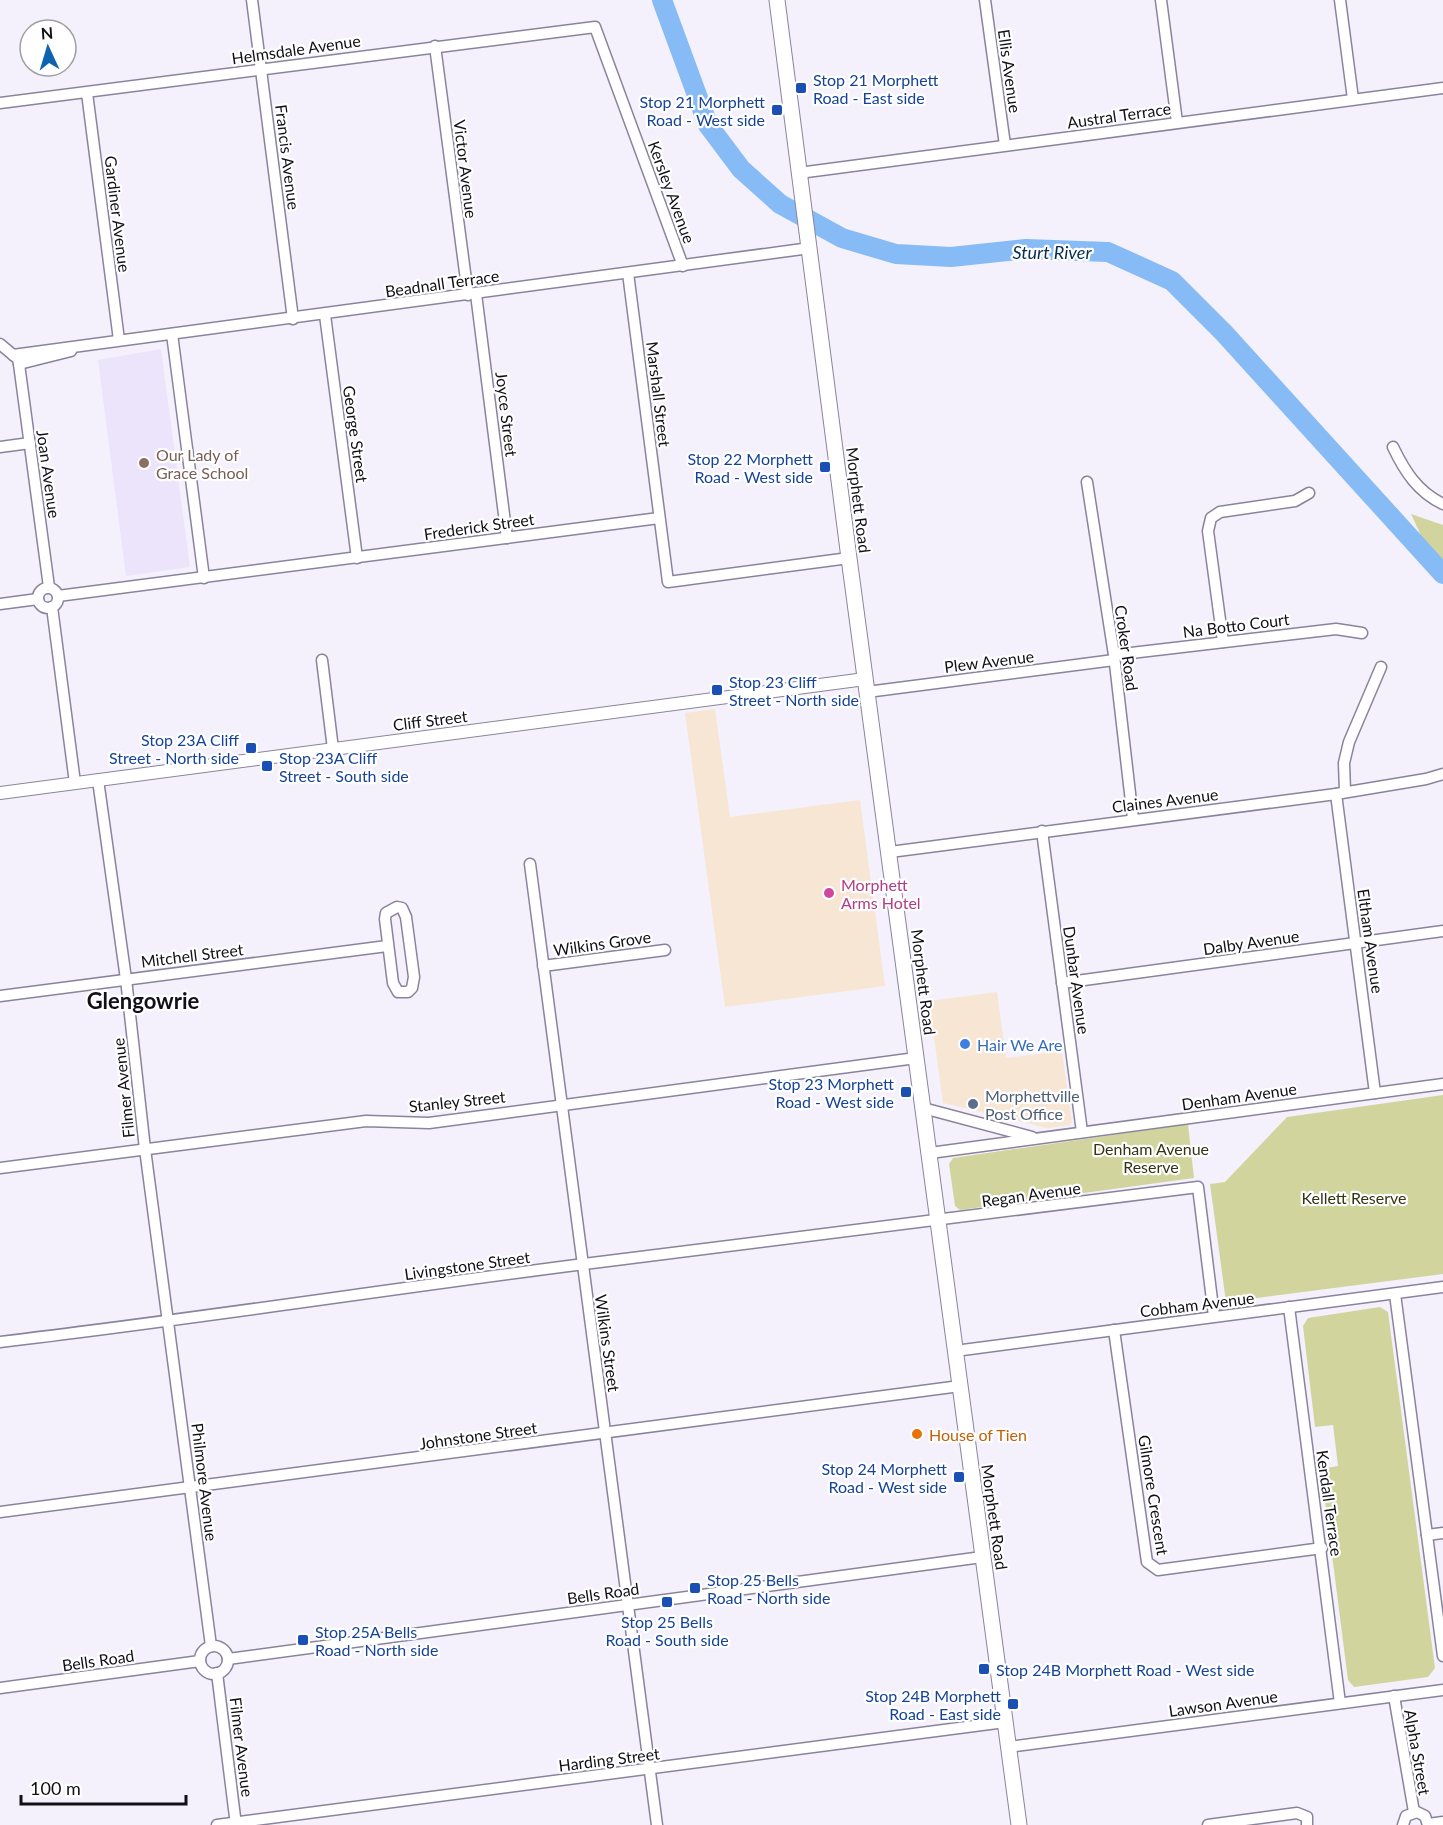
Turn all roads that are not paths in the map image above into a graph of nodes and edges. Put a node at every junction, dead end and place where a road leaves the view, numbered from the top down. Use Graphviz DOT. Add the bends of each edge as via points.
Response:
graph roads {
  1 [pos="252,0"];
  2 [pos="777,0"];
  3 [pos="985,0"];
  4 [pos="1161,0"];
  5 [pos="1340,0"];
  6 [pos="596,27"];
  7 [pos="435,46"];
  8 [pos="261,69"];
  9 [pos="1443,88"];
  10 [pos="87,93"];
  11 [pos="1353,99"];
  12 [pos="0,103"];
  13 [pos="1177,123"];
  14 [pos="1005,145"];
  15 [pos="799,173"];
  16 [pos="809,242"];
  17 [pos="683,266"];
  18 [pos="628,273"];
  19 [pos="472,294"];
  20 [pos="325,315"];
  21 [pos="294,319"];
  22 [pos="172,334"];
  23 [pos="119,340"];
  24 [pos="0,344"];
  25 [pos="16,359"];
  26 [pos="30,443"];
  27 [pos="0,447"];
  28 [pos="1393,447"];
  29 [pos="1088,482"];
  30 [pos="1309,493"];
  31 [pos="1443,504"];
  32 [pos="659,518"];
  33 [pos="507,538"];
  34 [pos="357,558"];
  35 [pos="849,558"];
  36 [pos="204,578"];
  37 [pos="49,587"];
  38 [pos="58,596"];
  39 [pos="38,599"];
  40 [pos="0,604"];
  41 [pos="52,607"];
  42 [pos="1362,633"];
  43 [pos="1223,642"];
  44 [pos="1114,658"];
  45 [pos="322,660"];
  46 [pos="1381,667"];
  47 [pos="866,686"];
  48 [pos="333,749"];
  49 [pos="1443,774"];
  50 [pos="98,780"];
  51 [pos="75,783"];
  52 [pos="0,793"];
  53 [pos="1341,793"];
  54 [pos="1133,819"];
  55 [pos="1042,831"];
  56 [pos="890,852"];
  57 [pos="530,864"];
  58 [pos="1443,932"];
  59 [pos="1356,943"];
  60 [pos="387,946"];
  61 [pos="665,950"];
  62 [pos="543,966"];
  63 [pos="126,979"];
  64 [pos="1062,983"];
  65 [pos="0,996"];
  66 [pos="916,1058"];
  67 [pos="1443,1084"];
  68 [pos="1375,1093"];
  69 [pos="561,1104"];
  70 [pos="923,1108"];
  71 [pos="1082,1132"];
  72 [pos="1038,1138"];
  73 [pos="145,1149"];
  74 [pos="930,1153"];
  75 [pos="0,1168"];
  76 [pos="939,1221"];
  77 [pos="582,1264"];
  78 [pos="1443,1287"];
  79 [pos="1395,1294"];
  80 [pos="1289,1307"];
  81 [pos="1214,1316"];
  82 [pos="168,1322"];
  83 [pos="1114,1330"];
  84 [pos="0,1342"];
  85 [pos="955,1351"];
  86 [pos="960,1386"];
  87 [pos="606,1433"];
  88 [pos="191,1488"];
  89 [pos="0,1512"];
  90 [pos="1443,1533"];
  91 [pos="1427,1535"];
  92 [pos="1322,1548"];
  93 [pos="982,1557"];
  94 [pos="628,1605"];
  95 [pos="211,1646"];
  96 [pos="1443,1656"];
  97 [pos="228,1659"];
  98 [pos="200,1661"];
  99 [pos="217,1673"];
  100 [pos="0,1688"];
  101 [pos="1443,1690"];
  102 [pos="1394,1696"];
  103 [pos="1340,1703"];
  104 [pos="1005,1722"];
  105 [pos="1008,1747"];
  106 [pos="649,1768"];
  107 [pos="1414,1812"];
  108 [pos="1443,1822"];
  109 [pos="236,1824"];
  110 [pos="217,1825"];
  111 [pos="657,1825"];
  112 [pos="1019,1825"];
  113 [pos="1208,1825"];
  114 [pos="1307,1825"];
  115 [pos="1403,1825"];
  116 [pos="1428,1825"];
  1 -- 8 [label="street, Francis Avenue"];
  2 -- 15 [label="main road, Morphett Road"];
  3 -- 14 [label="street, Ellis Avenue"];
  4 -- 13 [label="street"];
  5 -- 11 [label="street"];
  6 -- 7 [label="street, Helmsdale Avenue"];
  6 -- 17 [label="street, Kersley Avenue"];
  7 -- 8 [label="street, Helmsdale Avenue"];
  7 -- 19 [label="street, Victor Avenue"];
  8 -- 10 [label="street, Helmsdale Avenue"];
  8 -- 21 [label="street, Francis Avenue"];
  9 -- 11 [label="street, Austral Terrace"];
  10 -- 12 [label="street, Helmsdale Avenue"];
  10 -- 23 [label="street, Gardiner Avenue"];
  11 -- 13 [label="street, Austral Terrace"];
  13 -- 14 [label="street, Austral Terrace"];
  14 -- 15 [label="street, Austral Terrace"];
  15 -- 16 [label="main road, Morphett Road"];
  16 -- 17 [label="street, Beadnall Terrace"];
  16 -- 35 [label="main road, Morphett Road"];
  17 -- 18 [label="street, Beadnall Terrace"];
  18 -- 19 [label="street, Beadnall Terrace"];
  18 -- 32 [label="street, Marshall Street"];
  19 -- 20 [label="street, Beadnall Terrace"];
  19 -- 33 [label="street, Joyce Street"];
  20 -- 21 [label="street, Beadnall Terrace"];
  20 -- 34 [label="street, George Street"];
  21 -- 22 [label="street, Beadnall Terrace"];
  22 -- 23 [label="street, Beadnall Terrace"];
  22 -- 36 [label="street"];
  23 -- 25 [label="street, Beadnall Terrace"];
  24 -- 25 [label="street"];
  25 -- 26 [label="street, Joan Avenue"];
  26 -- 27 [label="street"];
  26 -- 37 [label="street, Joan Avenue"];
  28 -- 31 [label="street" via="1404,470 1425,495"];
  29 -- 44 [label="street, Croker Road"];
  30 -- 43 [label="street" via="1295,501 1220,512 1211,518 1208,531"];
  32 -- 33 [label="street, Frederick Street"];
  32 -- 35 [label="street" via="668,582"];
  33 -- 34 [label="street, Frederick Street"];
  34 -- 36 [label="street, Frederick Street"];
  35 -- 47 [label="main road, Morphett Road"];
  36 -- 38 [label="street, Frederick Street"];
  37 -- 38 [label="street"];
  37 -- 39 [label="street" via="40,592"];
  38 -- 41 [label="street"];
  39 -- 40 [label="street"];
  39 -- 41 [label="street" via="45,607"];
  41 -- 51 [label="street"];
  42 -- 43 [label="street, Na Botto Court" via="1336,629"];
  43 -- 44 [label="street, Na Botto Court"];
  44 -- 47 [label="street, Plew Avenue"];
  44 -- 54 [label="street, Croker Road"];
  45 -- 48 [label="street"];
  46 -- 53 [label="street, Eltham Avenue" via="1349,742"];
  47 -- 48 [label="street, Cliff Street"];
  47 -- 56 [label="main road, Morphett Road"];
  48 -- 50 [label="street, Cliff Street"];
  49 -- 53 [label="street, Claines Avenue"];
  50 -- 51 [label="street, Cliff Street"];
  50 -- 63 [label="street, Filmer Avenue"];
  51 -- 52 [label="street, Cliff Street"];
  53 -- 54 [label="street, Claines Avenue"];
  53 -- 59 [label="street, Eltham Avenue"];
  54 -- 55 [label="street, Claines Avenue"];
  55 -- 56 [label="street, Claines Avenue"];
  55 -- 64 [label="street, Dunbar Avenue"];
  56 -- 66 [label="main road, Morphett Road"];
  57 -- 62 [label="street, Wilkins Street"];
  58 -- 59 [label="street, Dalby Avenue"];
  59 -- 64 [label="street, Dalby Avenue"];
  59 -- 68 [label="street, Eltham Avenue"];
  60 -- 60 [label="street" via="386,913 390,908 402,908 414,977 408,992 395,988"];
  60 -- 63 [label="street, Mitchell Street"];
  61 -- 62 [label="street, Wilkins Grove"];
  62 -- 69 [label="street, Wilkins Street"];
  63 -- 65 [label="street, Mitchell Street"];
  63 -- 73 [label="street, Filmer Avenue"];
  64 -- 71 [label="street, Dunbar Avenue"];
  66 -- 69 [label="street, Stanley Street"];
  66 -- 70 [label="main road, Morphett Road"];
  67 -- 68 [label="street, Denham Avenue"];
  68 -- 71 [label="street, Denham Avenue"];
  69 -- 73 [label="street, Stanley Street" via="429,1123 366,1120"];
  69 -- 77 [label="street, Wilkins Street"];
  70 -- 72 [label="street, Denham Avenue"];
  70 -- 74 [label="main road, Morphett Road"];
  71 -- 72 [label="street, Denham Avenue"];
  72 -- 74 [label="street, Denham Avenue"];
  73 -- 75 [label="street, Stanley Street"];
  73 -- 82 [label="street, Filmer Avenue"];
  74 -- 76 [label="main road, Morphett Road"];
  76 -- 77 [label="street, Livingstone Street"];
  76 -- 81 [label="street, Regan Avenue" via="1198,1187"];
  76 -- 85 [label="main road, Morphett Road"];
  77 -- 82 [label="street, Livingstone Street"];
  77 -- 87 [label="street, Wilkins Street"];
  78 -- 79 [label="street, Cobham Avenue"];
  79 -- 80 [label="street, Cobham Avenue"];
  79 -- 91 [label="street"];
  80 -- 81 [label="street, Cobham Avenue"];
  80 -- 92 [label="street, Kendall Terrace"];
  81 -- 83 [label="street, Cobham Avenue"];
  82 -- 84 [label="street, Livingstone Street"];
  82 -- 88 [label="street, Philmore Avenue"];
  83 -- 85 [label="street, Cobham Avenue"];
  83 -- 92 [label="street, Gilmore Crescent" via="1147,1562 1158,1570"];
  85 -- 86 [label="main road, Morphett Road"];
  86 -- 87 [label="street, Johnstone Street"];
  86 -- 93 [label="main road, Morphett Road"];
  87 -- 88 [label="street, Johnstone Street"];
  87 -- 94 [label="street, Wilkins Street"];
  88 -- 89 [label="street, Johnstone Street"];
  88 -- 95 [label="street, Philmore Avenue"];
  90 -- 91 [label="street"];
  91 -- 96 [label="street"];
  92 -- 103 [label="street, Kendall Terrace"];
  93 -- 94 [label="street, Bells Road"];
  93 -- 104 [label="main road, Morphett Road"];
  94 -- 97 [label="street, Bells Road"];
  94 -- 106 [label="street, Wilkins Street"];
  95 -- 97 [label="street" via="224,1650"];
  95 -- 98 [label="street" via="204,1650"];
  97 -- 99 [label="street" via="224,1670"];
  98 -- 99 [label="street" via="204,1669"];
  98 -- 100 [label="street, Bells Road"];
  99 -- 109 [label="street, Filmer Avenue"];
  101 -- 102 [label="street, Lawson Avenue"];
  102 -- 103 [label="street, Lawson Avenue"];
  102 -- 107 [label="street, Alpha Street"];
  103 -- 105 [label="street, Lawson Avenue"];
  104 -- 105 [label="main road, Morphett Road"];
  104 -- 106 [label="street, Harding Street"];
  105 -- 112 [label="main road, Morphett Road"];
  106 -- 109 [label="street, Harding Street"];
  106 -- 111 [label="street, Wilkins Street"];
  107 -- 115 [label="street" via="1406,1816"];
  107 -- 116 [label="street" via="1425,1816"];
  108 -- 116 [label="street"];
  109 -- 110 [label="street, Harding Street"];
  113 -- 114 [label="street" via="1297,1813 1307,1817"];
}
